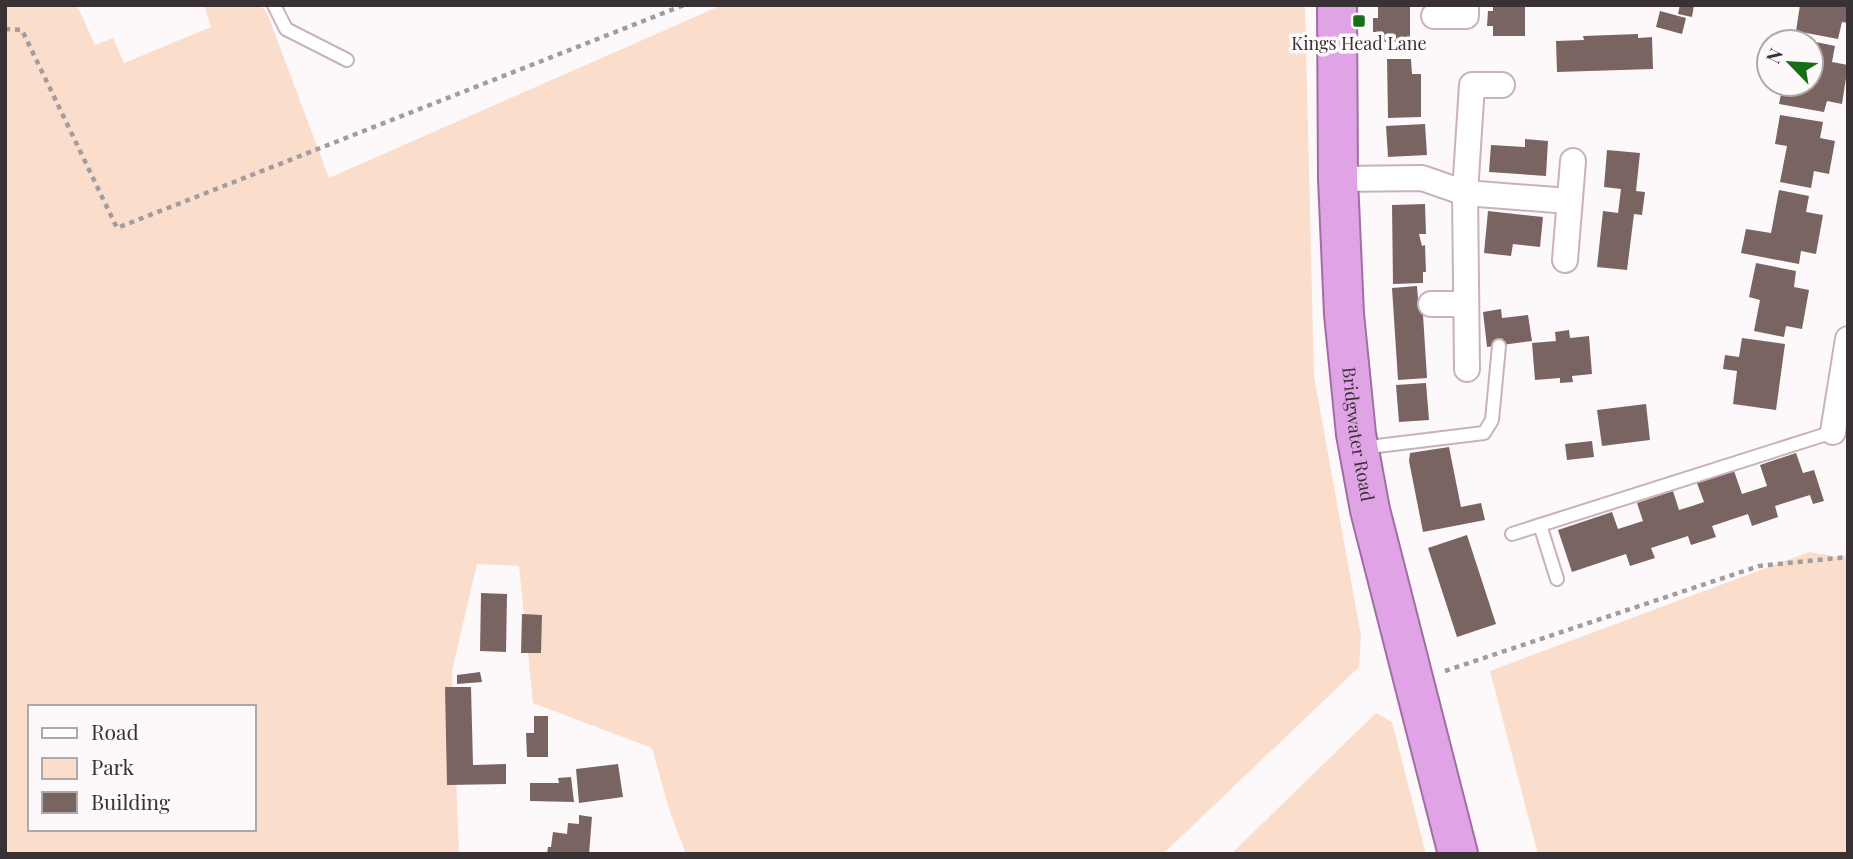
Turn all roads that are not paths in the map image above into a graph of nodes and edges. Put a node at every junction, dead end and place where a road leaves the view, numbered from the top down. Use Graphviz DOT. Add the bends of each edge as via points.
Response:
graph roads {
  1 [pos="274,5"];
  2 [pos="1337,5"];
  3 [pos="1466,5"];
  4 [pos="1434,16"];
  5 [pos="347,60"];
  6 [pos="1502,85"];
  7 [pos="1573,161"];
  8 [pos="1338,179"];
  9 [pos="1465,193"];
  10 [pos="1569,201"];
  11 [pos="1564,260"];
  12 [pos="1466,303"];
  13 [pos="1431,304"];
  14 [pos="1847,343"];
  15 [pos="1499,346"];
  16 [pos="1467,369"];
  17 [pos="1833,432"];
  18 [pos="1359,448"];
  19 [pos="1540,525"];
  20 [pos="1512,534"];
  21 [pos="1557,579"];
  22 [pos="1460,851"];
  1 -- 5 [label="lane" via="286,29"];
  2 -- 8 [label="highway, Bridgwater Road"];
  3 -- 4 [label="street" via="1466,16"];
  6 -- 9 [label="street" via="1472,85"];
  7 -- 10 [label="street"];
  8 -- 9 [label="street" via="1422,178"];
  8 -- 18 [label="highway, Bridgwater Road" via="1344,314"];
  9 -- 10 [label="street"];
  9 -- 12 [label="street"];
  10 -- 11 [label="street"];
  12 -- 13 [label="street"];
  12 -- 16 [label="street"];
  14 -- 17 [label="street"];
  15 -- 18 [label="lane" via="1492,420 1484,433"];
  17 -- 19 [label="lane"];
  18 -- 22 [label="highway, Bridgwater Road" via="1370,510"];
  19 -- 20 [label="lane"];
  19 -- 21 [label="lane"];
}
